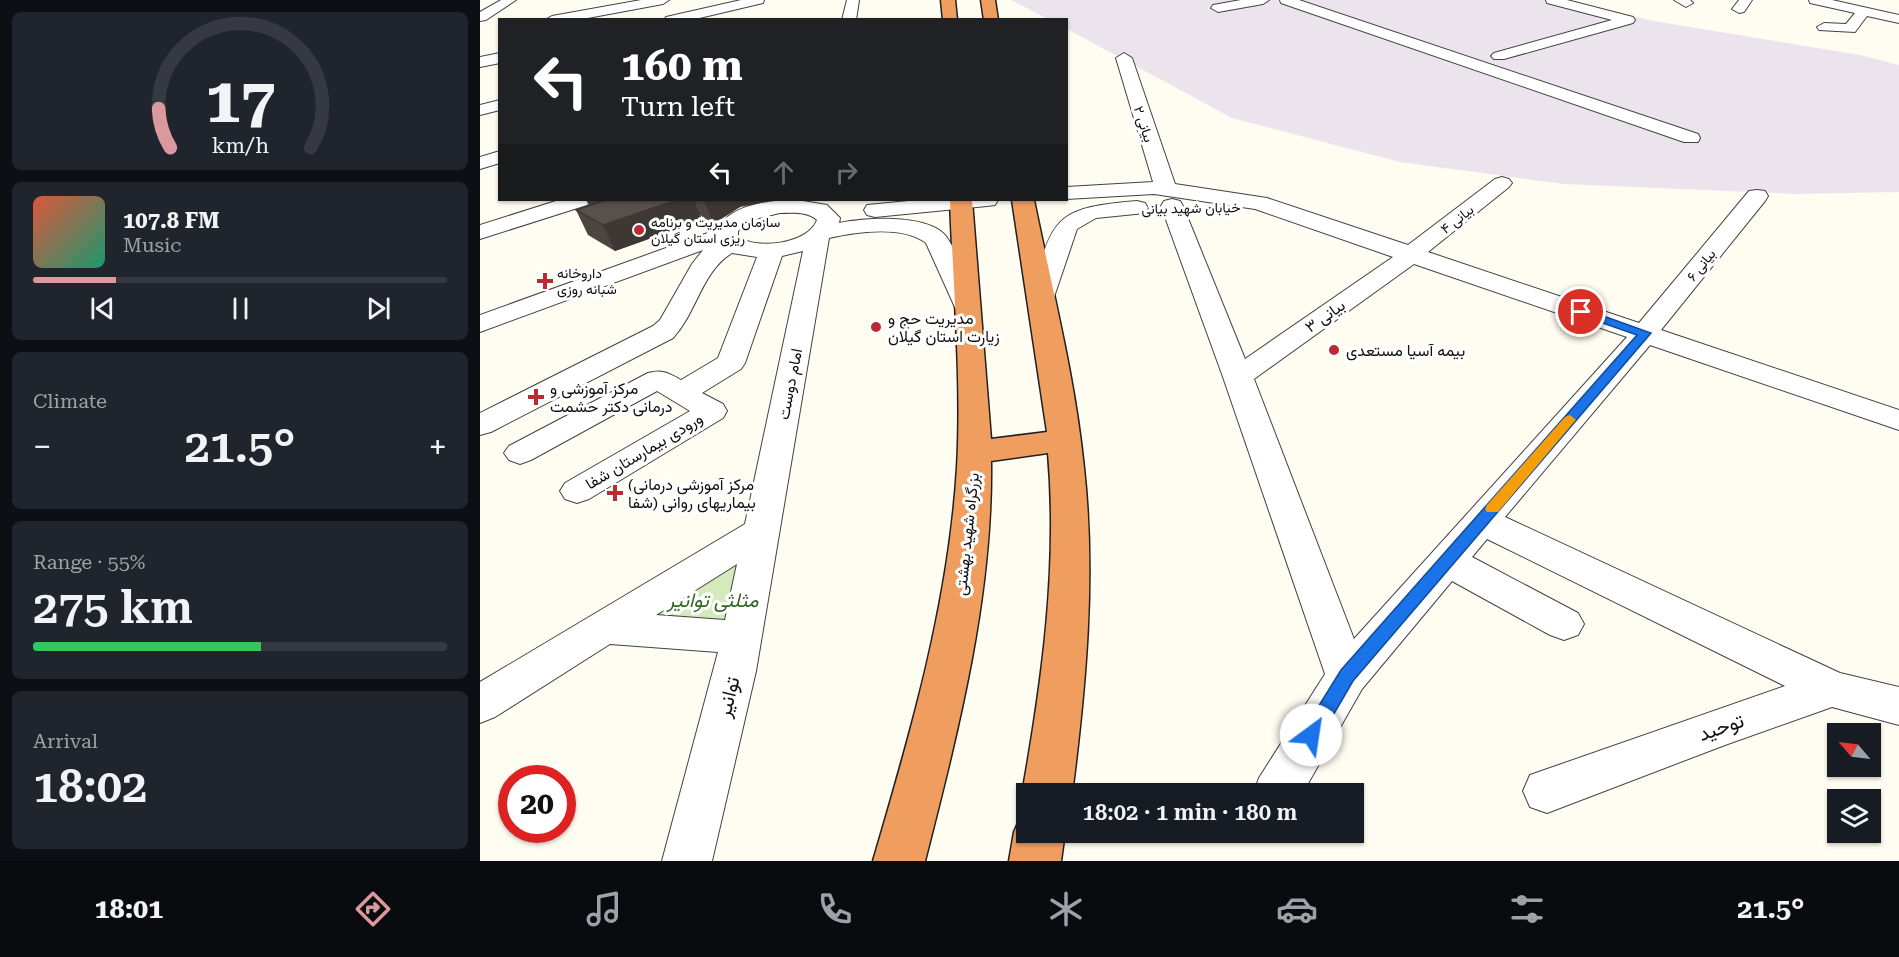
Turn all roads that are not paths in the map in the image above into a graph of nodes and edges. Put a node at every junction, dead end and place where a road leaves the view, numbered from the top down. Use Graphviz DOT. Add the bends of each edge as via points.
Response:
graph roads {
  1 [pos="510,0"];
  2 [pos="576,0"];
  3 [pos="663,0"];
  4 [pos="758,0"];
  5 [pos="853,0"];
  6 [pos="948,0"];
  7 [pos="988,0"];
  8 [pos="1263,0"];
  9 [pos="1286,0"];
  10 [pos="1552,0"];
  11 [pos="1815,0"];
  12 [pos="1862,7"];
  13 [pos="1218,8"];
  14 [pos="554,18"];
  15 [pos="562,18"];
  16 [pos="680,18"];
  17 [pos="844,18"];
  18 [pos="950,18"];
  19 [pos="991,18"];
  20 [pos="1899,19"];
  21 [pos="484,26"];
  22 [pos="1824,27"];
  23 [pos="1499,56"];
  24 [pos="498,58"];
  25 [pos="1124,58"];
  26 [pos="480,62"];
  27 [pos="498,106"];
  28 [pos="480,110"];
  29 [pos="1690,138"];
  30 [pos="498,158"];
  31 [pos="480,163"];
  32 [pos="1502,183"];
  33 [pos="1068,192"];
  34 [pos="1757,196"];
  35 [pos="1169,198"];
  36 [pos="576,201"];
  37 [pos="784,201"];
  38 [pos="959,201"];
  39 [pos="970,201"];
  40 [pos="1023,201"];
  41 [pos="751,214"];
  42 [pos="816,217"];
  43 [pos="480,232"];
  44 [pos="727,239"];
  45 [pos="772,250"];
  46 [pos="1412,254"];
  47 [pos="1040,300"];
  48 [pos="967,308"];
  49 [pos="480,324"];
  50 [pos="1645,333"];
  51 [pos="1238,376"];
  52 [pos="681,393"];
  53 [pos="1899,420"];
  54 [pos="480,425"];
  55 [pos="1064,440"];
  56 [pos="974,452"];
  57 [pos="520,453"];
  58 [pos="577,491"];
  59 [pos="1482,521"];
  60 [pos="760,532"];
  61 [pos="1447,561"];
  62 [pos="1564,624"];
  63 [pos="604,628"];
  64 [pos="742,637"];
  65 [pos="1347,676"];
  66 [pos="1832,689"];
  67 [pos="480,704"];
  68 [pos="1899,706"];
  69 [pos="1049,783"];
  70 [pos="1283,783"];
  71 [pos="1547,791"];
  72 [pos="1038,843"];
  73 [pos="687,861"];
  74 [pos="898,861"];
  75 [pos="1035,861"];
  1 -- 21 [label="street"];
  2 -- 14 [label="street"];
  3 -- 15 [label="street"];
  4 -- 16 [label="street"];
  5 -- 17 [label="street"];
  6 -- 18 [label="highway"];
  7 -- 19 [label="highway"];
  8 -- 13 [label="street"];
  9 -- 29 [label="street"];
  10 -- 23 [label="street" via="1628,20"];
  11 -- 12 [label="street"];
  12 -- 20 [label="street"];
  12 -- 22 [label="street" via="1850,29"];
  24 -- 26 [label="street"];
  25 -- 35 [label="street, بیانی ۲"];
  27 -- 28 [label="street"];
  30 -- 31 [label="street"];
  32 -- 46 [label="street, بیانی ۴"];
  33 -- 35 [label="street, خیابان شهید بیانی" via="1138,188"];
  34 -- 50 [label="street, بیانی ۶"];
  35 -- 46 [label="street, خیابان شهید بیانی" via="1285,211"];
  35 -- 47 [label="street, خیابان شهید بیانی" via="1070,222"];
  35 -- 51 [label="street, بیانی ۲"];
  36 -- 43 [label="street"];
  37 -- 41 [label="street"];
  38 -- 42 [label="street"];
  39 -- 48 [label="highway, بزرگراه شهید بهشتی"];
  40 -- 47 [label="highway"];
  41 -- 42 [label="street" via="787,206"];
  41 -- 44 [label="street" via="736,221"];
  42 -- 45 [label="street" via="795,246"];
  42 -- 48 [label="street" via="914,227 928,232 936,240"];
  42 -- 60 [label="street, امام دوست"];
  44 -- 45 [label="street" via="747,250"];
  44 -- 49 [label="street"];
  44 -- 54 [label="street" via="704,264 663,332"];
  45 -- 52 [label="street, ورودی بیمارستان شفا" via="731,363"];
  46 -- 50 [label="street, خیابان شهید بیانی"];
  46 -- 51 [label="street, بیانی ۳"];
  47 -- 55 [label="highway"];
  48 -- 56 [label="highway, بزرگراه شهید بهشتی"];
  50 -- 53 [label="street, خیابان شهید بیانی"];
  50 -- 59 [label="street, بیانی ۶"];
  51 -- 65 [label="street, بیانی ۲"];
  52 -- 57 [label="street" via="658,379"];
  52 -- 58 [label="street, ورودی بیمارستان شفا" via="712,411"];
  55 -- 56 [label="highway"];
  55 -- 69 [label="highway" via="1069,521 1067,608"];
  56 -- 74 [label="highway, بزرگراه شهید بهشتی" via="970,530 952,648"];
  59 -- 61 [label="street, بیانی ۶"];
  59 -- 66 [label="street"];
  60 -- 63 [label="street"];
  60 -- 64 [label="street, توانیر"];
  61 -- 62 [label="street"];
  61 -- 65 [label="street, بیانی ۶"];
  63 -- 64 [label="street"];
  63 -- 67 [label="street"];
  64 -- 73 [label="street, توانیر"];
  65 -- 70 [label="street, بیانی ۶"];
  66 -- 68 [label="street"];
  66 -- 71 [label="street, توحید"];
  72 -- 75 [label="highway"];
}
